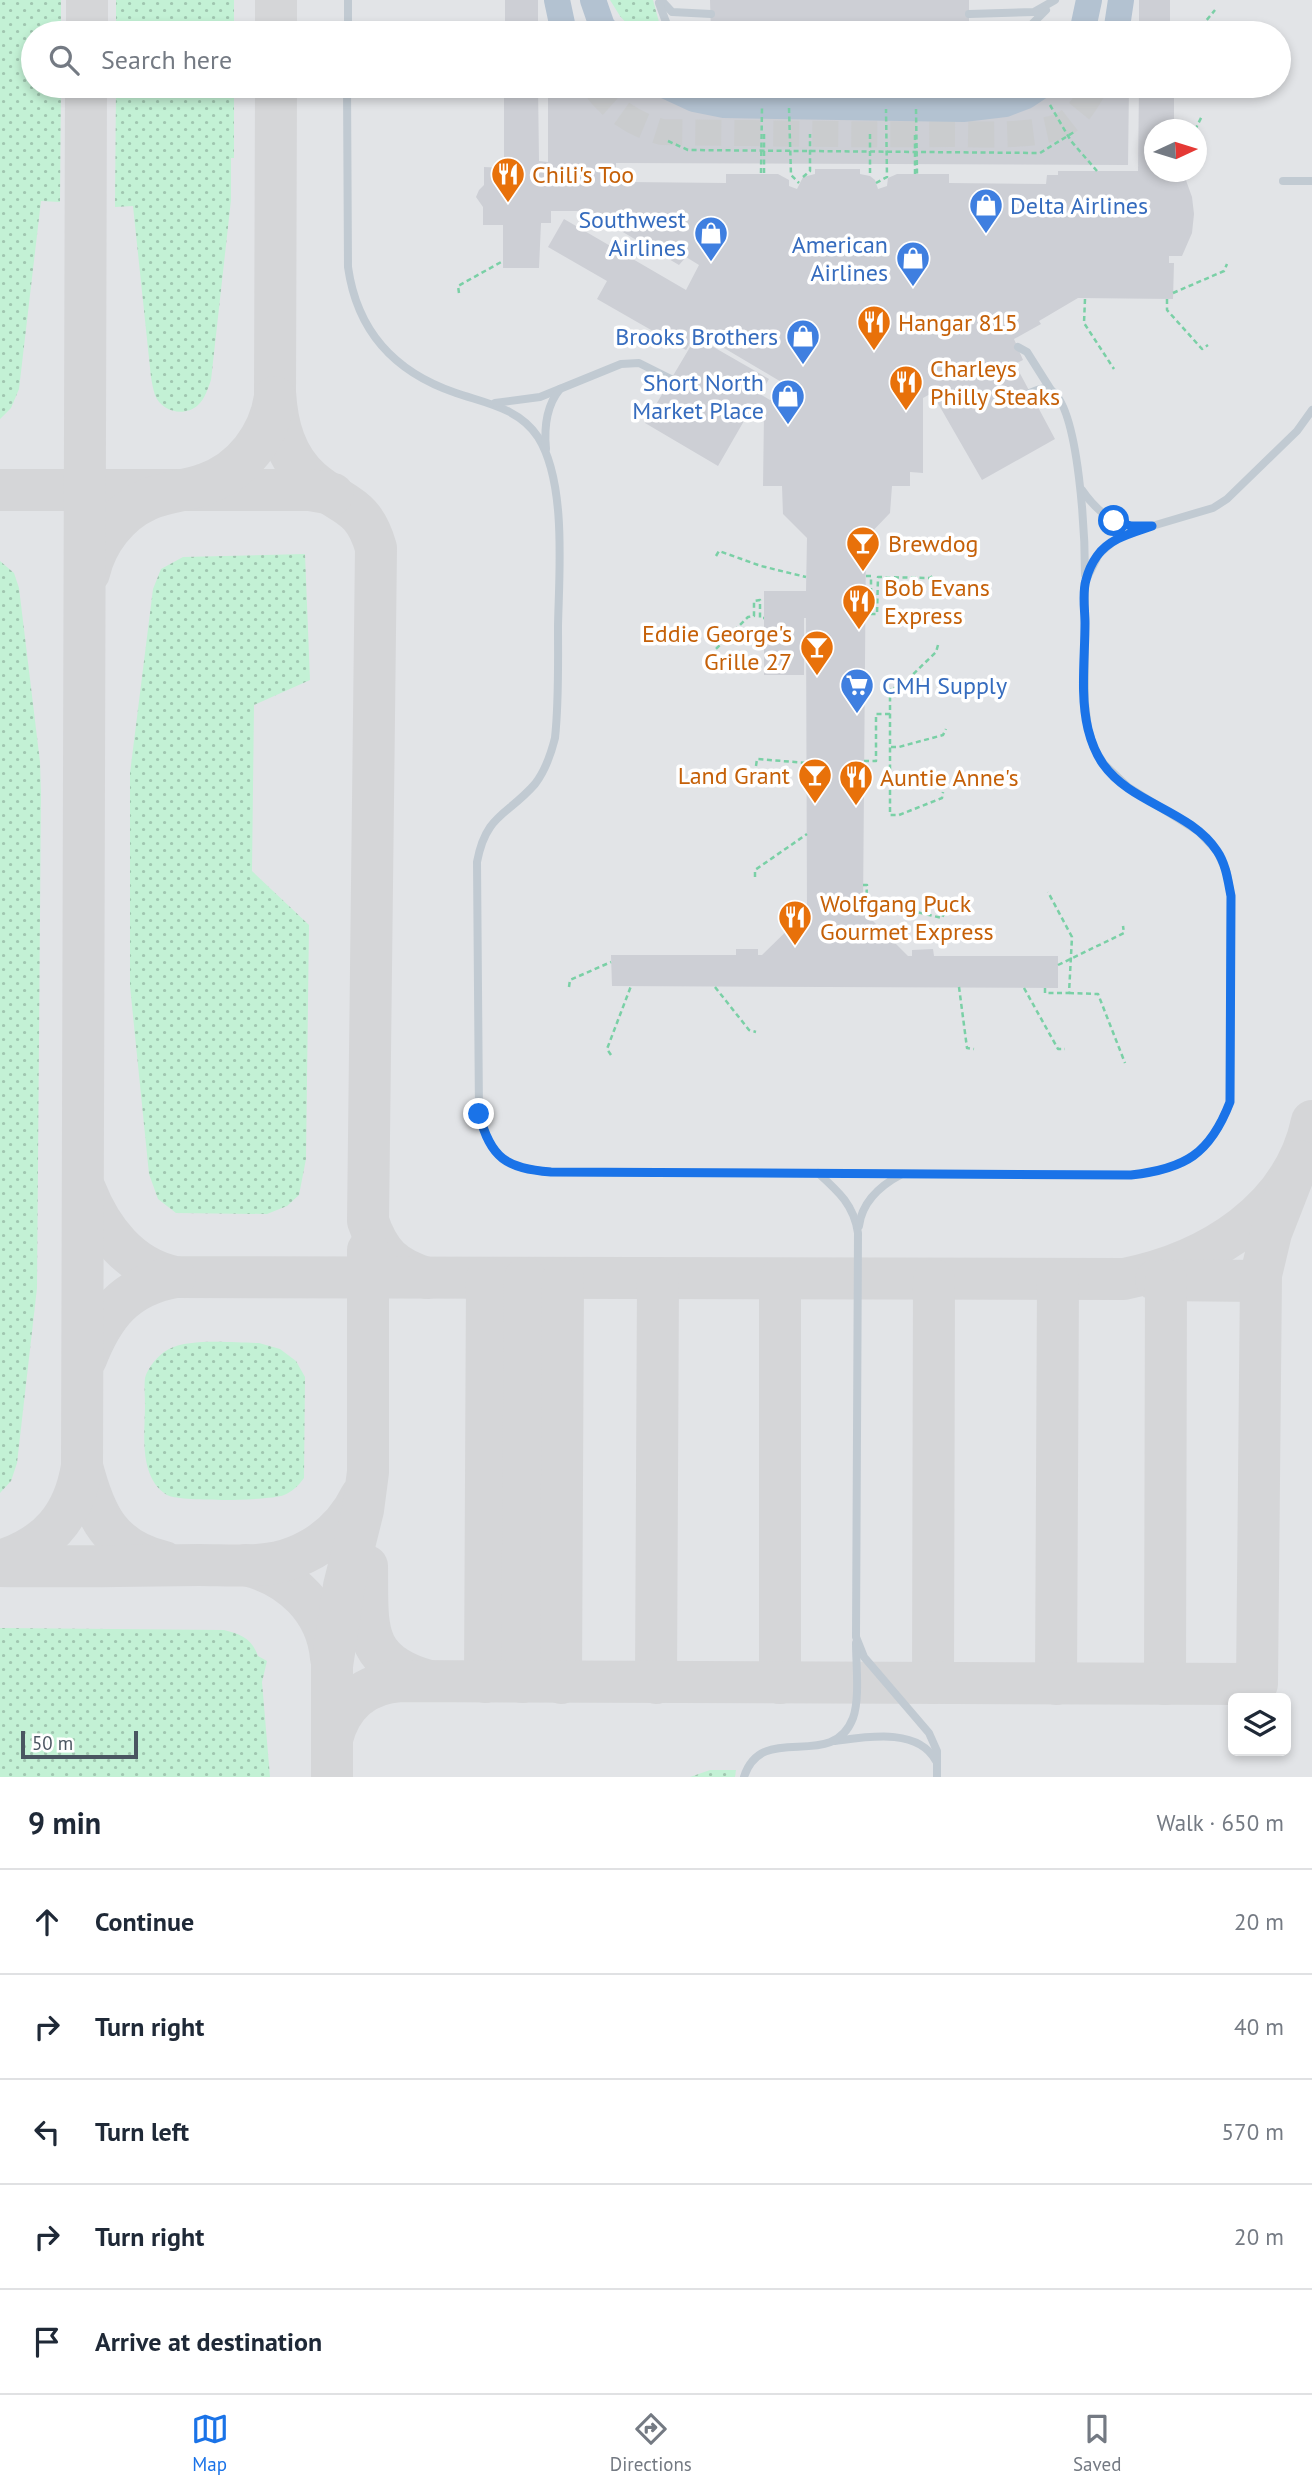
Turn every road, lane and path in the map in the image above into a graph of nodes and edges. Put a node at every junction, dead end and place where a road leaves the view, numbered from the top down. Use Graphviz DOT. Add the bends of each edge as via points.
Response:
graph roads {
  1 [pos="348,0"];
  2 [pos="557,0"];
  3 [pos="593,0"];
  4 [pos="660,0"];
  5 [pos="670,0"];
  6 [pos="1055,0"];
  7 [pos="1089,0"];
  8 [pos="1121,0"];
  9 [pos="1215,10"];
  10 [pos="672,12"];
  11 [pos="710,14"];
  12 [pos="969,14"];
  13 [pos="348,21"];
  14 [pos="561,21"];
  15 [pos="600,21"];
  16 [pos="666,21"];
  17 [pos="1035,21"];
  18 [pos="1085,21"];
  19 [pos="1118,21"];
  20 [pos="1206,21"];
  21 [pos="347,98"];
  22 [pos="692,98"];
  23 [pos="1021,98"];
  24 [pos="1048,98"];
  25 [pos="762,107"];
  26 [pos="789,108"];
  27 [pos="886,109"];
  28 [pos="1202,116"];
  29 [pos="1200,119"];
  30 [pos="916,122"];
  31 [pos="1074,132"];
  32 [pos="764,134"];
  33 [pos="810,134"];
  34 [pos="870,134"];
  35 [pos="668,141"];
  36 [pos="764,150"];
  37 [pos="810,151"];
  38 [pos="870,152"];
  39 [pos="915,153"];
  40 [pos="1097,171"];
  41 [pos="870,176"];
  42 [pos="803,177"];
  43 [pos="1283,181"];
  44 [pos="1312,181"];
  45 [pos="799,183"];
  46 [pos="876,183"];
  47 [pos="503,261"];
  48 [pos="1227,264"];
  49 [pos="459,293"];
  50 [pos="1173,293"];
  51 [pos="1084,299"];
  52 [pos="1167,299"];
  53 [pos="1208,345"];
  54 [pos="1018,347"];
  55 [pos="1114,369"];
  56 [pos="671,379"];
  57 [pos="561,389"];
  58 [pos="1051,390"];
  59 [pos="1030,393"];
  60 [pos="495,403"];
  61 [pos="1312,410"];
  62 [pos="548,463"];
  63 [pos="1079,486"];
  64 [pos="1152,526"];
  65 [pos="716,556"];
  66 [pos="935,573"];
  67 [pos="866,576"];
  68 [pos="806,577"];
  69 [pos="1085,582"];
  70 [pos="764,618"];
  71 [pos="938,645"];
  72 [pos="714,657"];
  73 [pos="891,714"];
  74 [pos="946,729"];
  75 [pos="891,747"];
  76 [pos="864,761"];
  77 [pos="807,763"];
  78 [pos="756,766"];
  79 [pos="943,792"];
  80 [pos="807,834"];
  81 [pos="755,877"];
  82 [pos="863,885"];
  83 [pos="1048,892"];
  84 [pos="945,911"];
  85 [pos="1123,926"];
  86 [pos="611,962"];
  87 [pos="1058,965"];
  88 [pos="631,986"];
  89 [pos="569,987"];
  90 [pos="715,987"];
  91 [pos="959,987"];
  92 [pos="1024,988"];
  93 [pos="1045,988"];
  94 [pos="1069,993"];
  95 [pos="756,1032"];
  96 [pos="974,1049"];
  97 [pos="1065,1049"];
  98 [pos="611,1055"];
  99 [pos="1125,1063"];
  100 [pos="818,1173"];
  101 [pos="904,1173"];
  102 [pos="858,1233"];
  103 [pos="856,1637"];
  104 [pos="832,1741"];
  105 [pos="937,1763"];
  106 [pos="744,1777"];
  107 [pos="937,1777"];
  1 -- 13 [label="lane"];
  2 -- 14 [label="main road"];
  3 -- 15 [label="main road"];
  4 -- 10 [label="lane"];
  4 -- 16 [label="lane"];
  5 -- 10 [label="lane"];
  6 -- 12 [label="lane" via="1034,12"];
  6 -- 17 [label="lane"];
  7 -- 18 [label="main road"];
  8 -- 19 [label="main road"];
  9 -- 20 [label="path"];
  10 -- 11 [label="lane"];
  21 -- 60 [label="lane" via="348,267 365,324 381,346 423,380"];
  22 -- 25 [label="main road"];
  23 -- 30 [label="main road"];
  24 -- 40 [label="path" via="1071,141"];
  25 -- 26 [label="main road"];
  25 -- 36 [label="path, bridge" via="763,174"];
  26 -- 27 [label="main road"];
  26 -- 45 [label="path, bridge" via="791,175"];
  27 -- 30 [label="main road"];
  27 -- 46 [label="path, bridge" via="887,177"];
  28 -- 29 [label="path"];
  30 -- 39 [label="path"];
  30 -- 39 [label="path, bridge" via="916,174"];
  31 -- 39 [label="path" via="1040,153"];
  32 -- 36 [label="path"];
  33 -- 37 [label="path"];
  34 -- 38 [label="path"];
  35 -- 36 [label="path" via="688,150"];
  36 -- 37 [label="path"];
  37 -- 38 [label="path"];
  37 -- 42 [label="path" via="810,171"];
  38 -- 39 [label="path"];
  38 -- 41 [label="path"];
  43 -- 44 [label="lane"];
  47 -- 49 [label="path" via="458,286"];
  48 -- 50 [label="path" via="1224,271"];
  51 -- 55 [label="path" via="1084,323"];
  52 -- 53 [label="path" via="1167,310 1202,349"];
  54 -- 58 [label="lane" via="1027,352"];
  56 -- 57 [label="lane" via="630,362"];
  57 -- 60 [label="lane"];
  57 -- 62 [label="lane" via="547,417"];
  58 -- 59 [label="lane"];
  58 -- 63 [label="lane" via="1069,421"];
  60 -- 62 [label="lane" via="537,436"];
  61 -- 64 [label="lane" via="1297,431 1220,504"];
  62 -- 100 [label="lane" via="560,542 555,738 537,781 490,825 477,862 479,1114 484,1134 492,1149 508,1162 529,1170"];
  63 -- 64 [label="lane" via="1108,518 1131,526"];
  63 -- 69 [label="lane"];
  64 -- 69 [label="lane" via="1107,546"];
  65 -- 68 [label="path" via="719,551"];
  66 -- 67 [label="path" via="930,578 878,576 877,614 871,614 871,576"];
  69 -- 101 [label="lane" via="1085,703 1094,748 1104,765 1128,787 1198,831 1217,851 1227,873 1231,896 1230,1102 1221,1124 1194,1156 1160,1172"];
  70 -- 72 [label="path" via="760,618 760,600 754,601 754,616 715,650"];
  71 -- 73 [label="path" via="899,688 890,688"];
  73 -- 75 [label="path"];
  73 -- 76 [label="path" via="876,714 876,761"];
  74 -- 75 [label="path" via="943,735"];
  75 -- 79 [label="path" via="890,815 899,816 942,798"];
  77 -- 78 [label="path" via="757,759"];
  80 -- 81 [label="path" via="755,870"];
  82 -- 84 [label="path" via="867,885 866,904 942,918"];
  83 -- 94 [label="path" via="1072,937"];
  85 -- 87 [label="path, bridge" via="1124,933"];
  86 -- 89 [label="path" via="570,980"];
  88 -- 98 [label="path" via="607,1049"];
  90 -- 95 [label="path" via="749,1030"];
  91 -- 96 [label="path" via="967,1048"];
  92 -- 97 [label="path" via="1058,1049"];
  93 -- 94 [label="path" via="1045,993"];
  94 -- 99 [label="path" via="1098,994"];
  100 -- 101 [label="lane"];
  100 -- 102 [label="lane" via="844,1198"];
  101 -- 102 [label="lane" via="873,1196"];
  102 -- 103 [label="lane"];
  103 -- 104 [label="lane" via="854,1716"];
  103 -- 105 [label="lane" via="864,1657 929,1733"];
  104 -- 105 [label="lane" via="909,1740 928,1749"];
  104 -- 106 [label="lane" via="767,1749 753,1759"];
  105 -- 107 [label="lane"];
}
